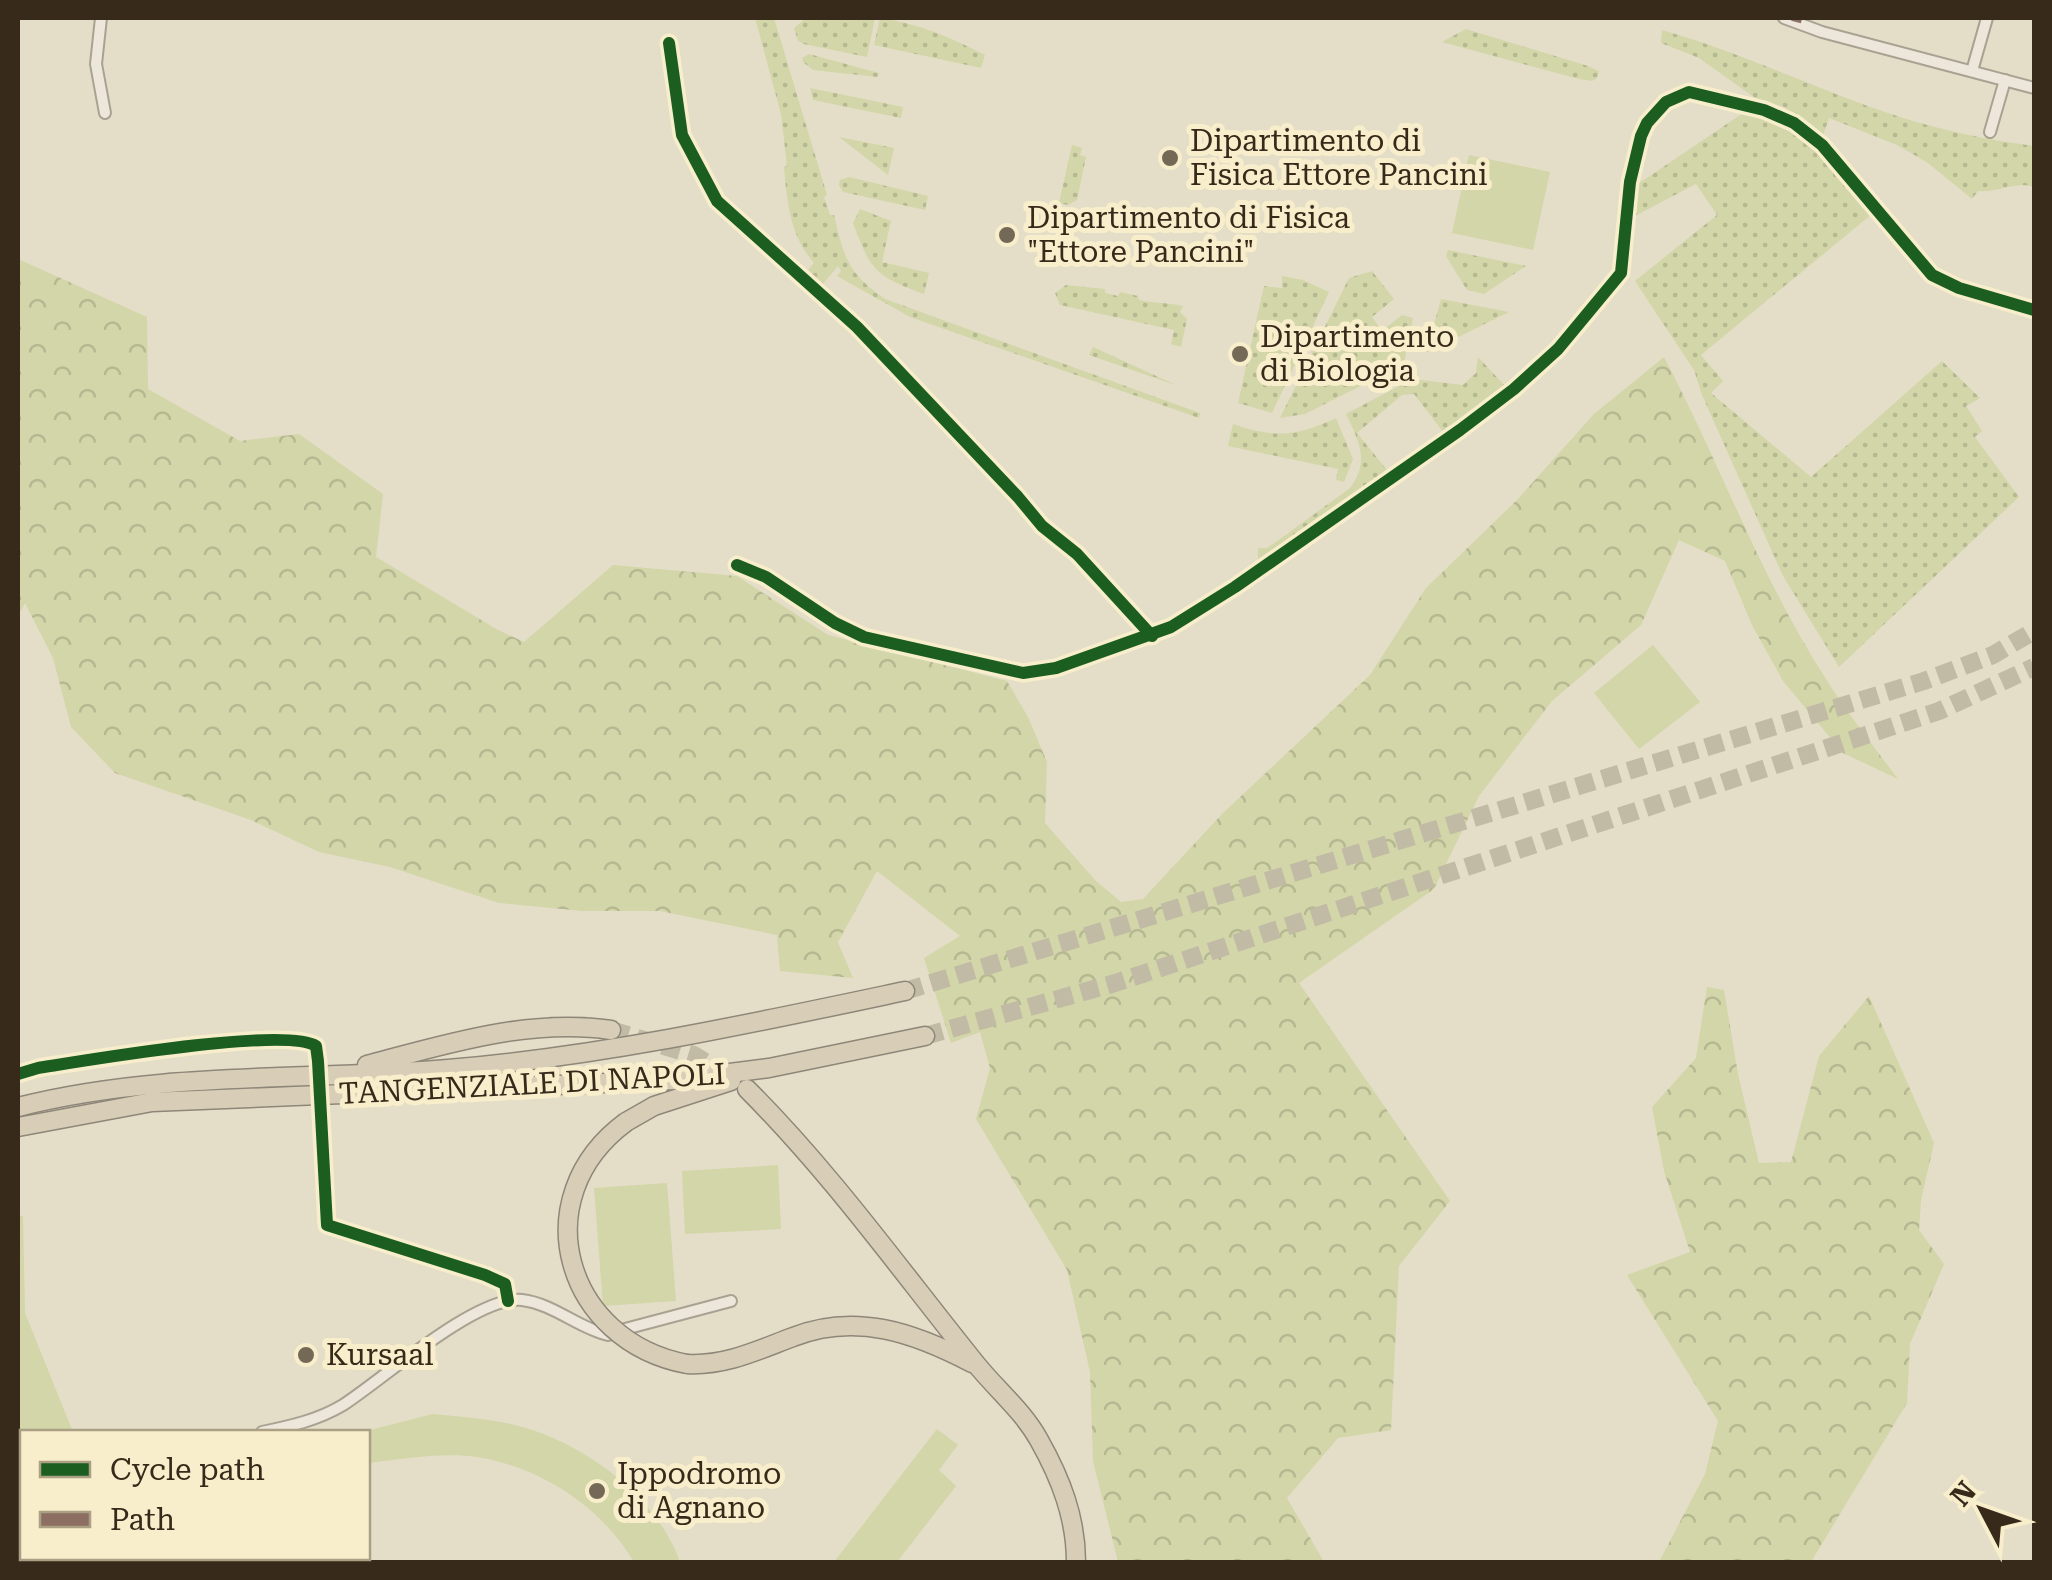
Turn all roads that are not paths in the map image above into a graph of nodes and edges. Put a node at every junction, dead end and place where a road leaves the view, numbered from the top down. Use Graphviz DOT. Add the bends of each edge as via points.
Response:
graph roads {
  1 [pos="101,18"];
  2 [pos="1784,18"];
  3 [pos="1987,18"];
  4 [pos="669,43"];
  5 [pos="1972,71"];
  6 [pos="2004,80"];
  7 [pos="2034,88"];
  8 [pos="105,114"];
  9 [pos="1990,132"];
  10 [pos="2034,310"];
  11 [pos="737,565"];
  12 [pos="1152,636"];
  13 [pos="905,990"];
  14 [pos="611,1030"];
  15 [pos="925,1036"];
  16 [pos="318,1061"];
  17 [pos="769,1068"];
  18 [pos="18,1074"];
  19 [pos="335,1074"];
  20 [pos="747,1089"];
  21 [pos="18,1108"];
  22 [pos="320,1109"];
  23 [pos="18,1127"];
  24 [pos="508,1301"];
  25 [pos="731,1301"];
  26 [pos="625,1329"];
  27 [pos="608,1335"];
  28 [pos="977,1366"];
  29 [pos="269,1430"];
  30 [pos="1076,1562"];
  1 -- 8 [label="street" via="96,64"];
  2 -- 5 [label="street"];
  3 -- 5 [label="street"];
  4 -- 12 [label="street" via="682,136 717,201 856,327"];
  5 -- 6 [label="street"];
  6 -- 7 [label="street"];
  6 -- 9 [label="street"];
  10 -- 12 [label="street" via="1932,275 1822,145 1794,123 1702,94 1674,96 1641,136 1621,273 1558,348 1460,430"];
  11 -- 12 [label="street" via="864,636 1023,673"];
  13 -- 19 [label="highway, TANGENZIALE DI NAPOLI" via="634,1046 448,1069"];
  14 -- 19 [label="highway" via="514,1030"];
  15 -- 17 [label="highway, TANGENZIALE DI NAPOLI"];
  16 -- 18 [label="street" via="316,1046 290,1040 178,1047"];
  17 -- 23 [label="highway, TANGENZIALE DI NAPOLI" via="675,1080 152,1102"];
  17 -- 28 [label="highway, bridge" via="685,1094 626,1122 598,1146 576,1182 568,1214 571,1260 590,1305 617,1334 688,1364 727,1361 800,1334 860,1325 930,1341"];
  19 -- 21 [label="highway, TANGENZIALE DI NAPOLI" via="155,1082"];
  20 -- 28 [label="highway" via="848,1202"];
  22 -- 24 [label="street" via="326,1225 485,1275 505,1284"];
  24 -- 27 [label="street" via="552,1310"];
  24 -- 29 [label="street" via="417,1350 328,1413"];
  25 -- 26 [label="street"];
  28 -- 30 [label="highway" via="1030,1425 1048,1458 1070,1511"];
}
